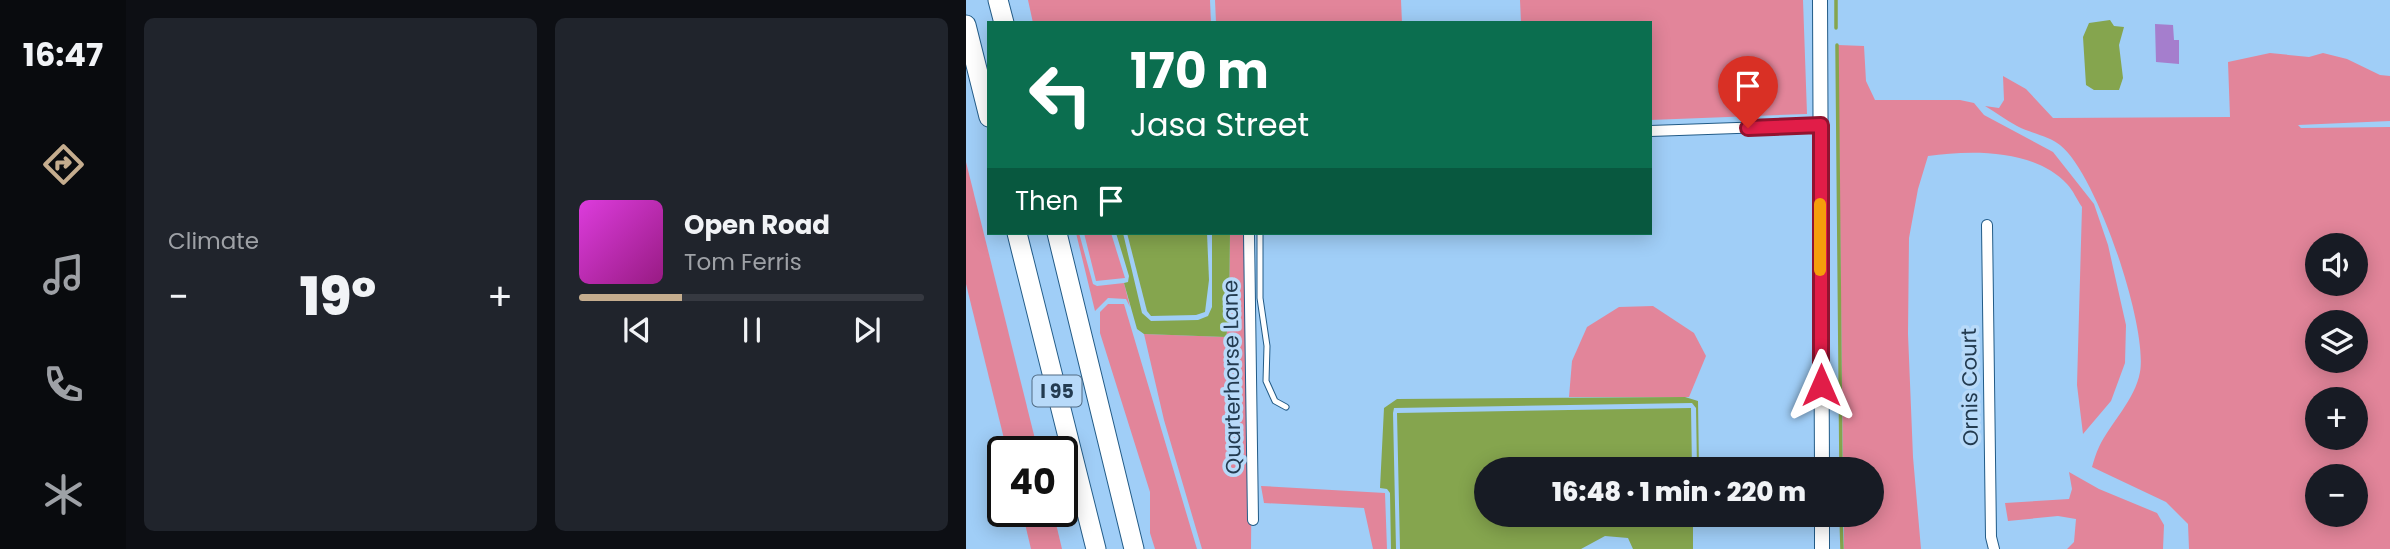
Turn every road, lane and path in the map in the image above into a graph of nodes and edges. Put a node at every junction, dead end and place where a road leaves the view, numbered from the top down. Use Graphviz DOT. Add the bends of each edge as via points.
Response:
graph roads {
  1 [pos="998,0"];
  2 [pos="1820,0"];
  3 [pos="1003,21"];
  4 [pos="966,24"];
  5 [pos="987,109"];
  6 [pos="1821,125"];
  7 [pos="1652,131"];
  8 [pos="1987,225"];
  9 [pos="1018,235"];
  10 [pos="1057,235"];
  11 [pos="1249,235"];
  12 [pos="1260,235"];
  13 [pos="1286,407"];
  14 [pos="1822,457"];
  15 [pos="1253,520"];
  16 [pos="1822,527"];
  17 [pos="1096,549"];
  18 [pos="1134,549"];
  19 [pos="1822,549"];
  20 [pos="1994,549"];
  1 -- 3 [label="highway"];
  2 -- 6 [label="street"];
  4 -- 5 [label="highway"];
  6 -- 7 [label="street"];
  6 -- 14 [label="street"];
  8 -- 20 [label="street, Ornis Court" via="1990,537"];
  9 -- 17 [label="highway, I 95"];
  10 -- 18 [label="highway, I 95"];
  11 -- 15 [label="street, Quarterhorse Lane"];
  12 -- 13 [label="lane" via="1266,381 1275,401"];
  16 -- 19 [label="street"];
}
